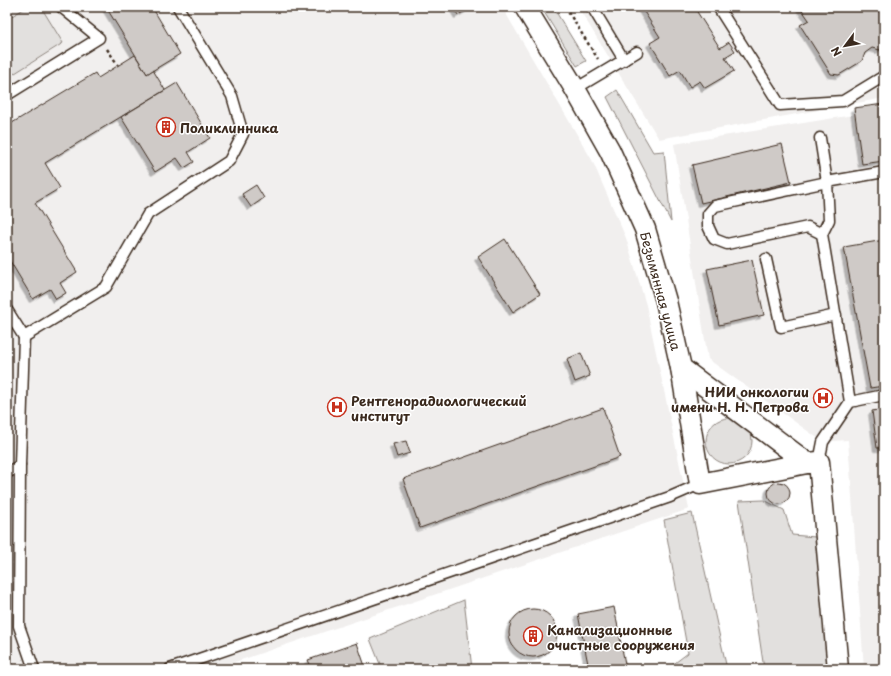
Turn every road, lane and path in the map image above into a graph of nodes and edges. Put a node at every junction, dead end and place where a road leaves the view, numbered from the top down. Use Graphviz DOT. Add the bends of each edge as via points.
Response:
graph roads {
  1 [pos="61,7"];
  2 [pos="178,7"];
  3 [pos="525,7"];
  4 [pos="565,7"];
  5 [pos="592,7"];
  6 [pos="718,7"];
  7 [pos="100,38"];
  8 [pos="637,52"];
  9 [pos="624,60"];
  10 [pos="118,65"];
  11 [pos="605,72"];
  12 [pos="884,76"];
  13 [pos="575,89"];
  14 [pos="7,95"];
  15 [pos="820,138"];
  16 [pos="884,172"];
  17 [pos="827,182"];
  18 [pos="822,234"];
  19 [pos="766,259"];
  20 [pos="7,310"];
  21 [pos="836,315"];
  22 [pos="24,337"];
  23 [pos="680,368"];
  24 [pos="884,396"];
  25 [pos="850,402"];
  26 [pos="813,463"];
  27 [pos="20,465"];
  28 [pos="7,473"];
  29 [pos="700,484"];
  30 [pos="34,669"];
  31 [pos="170,669"];
  32 [pos="838,669"];
  1 -- 7 [label="lane"];
  2 -- 22 [label="lane" via="232,96 243,134 229,161 148,214 106,286"];
  3 -- 13 [label="street, Безымянная улица"];
  4 -- 11 [label="path"];
  5 -- 9 [label="lane"];
  6 -- 12 [label="lane" via="780,105 843,100"];
  7 -- 10 [label="path"];
  7 -- 14 [label="lane"];
  8 -- 9 [label="lane"];
  9 -- 11 [label="lane"];
  11 -- 13 [label="lane"];
  13 -- 23 [label="street, Безымянная улица" via="610,151 646,229 666,301"];
  15 -- 17 [label="lane"];
  16 -- 17 [label="lane"];
  17 -- 18 [label="lane" via="828,220"];
  17 -- 18 [label="lane" via="715,206 708,214 708,226 714,239 728,244 808,227"];
  18 -- 21 [label="lane"];
  19 -- 21 [label="lane" via="781,327"];
  20 -- 22 [label="lane"];
  21 -- 25 [label="lane"];
  22 -- 27 [label="lane"];
  23 -- 26 [label="street"];
  23 -- 29 [label="street, Безымянная улица"];
  24 -- 25 [label="lane"];
  25 -- 26 [label="lane" via="823,442"];
  26 -- 29 [label="street"];
  26 -- 32 [label="street"];
  27 -- 28 [label="lane"];
  27 -- 30 [label="lane" via="19,626"];
  29 -- 31 [label="lane"];
}
